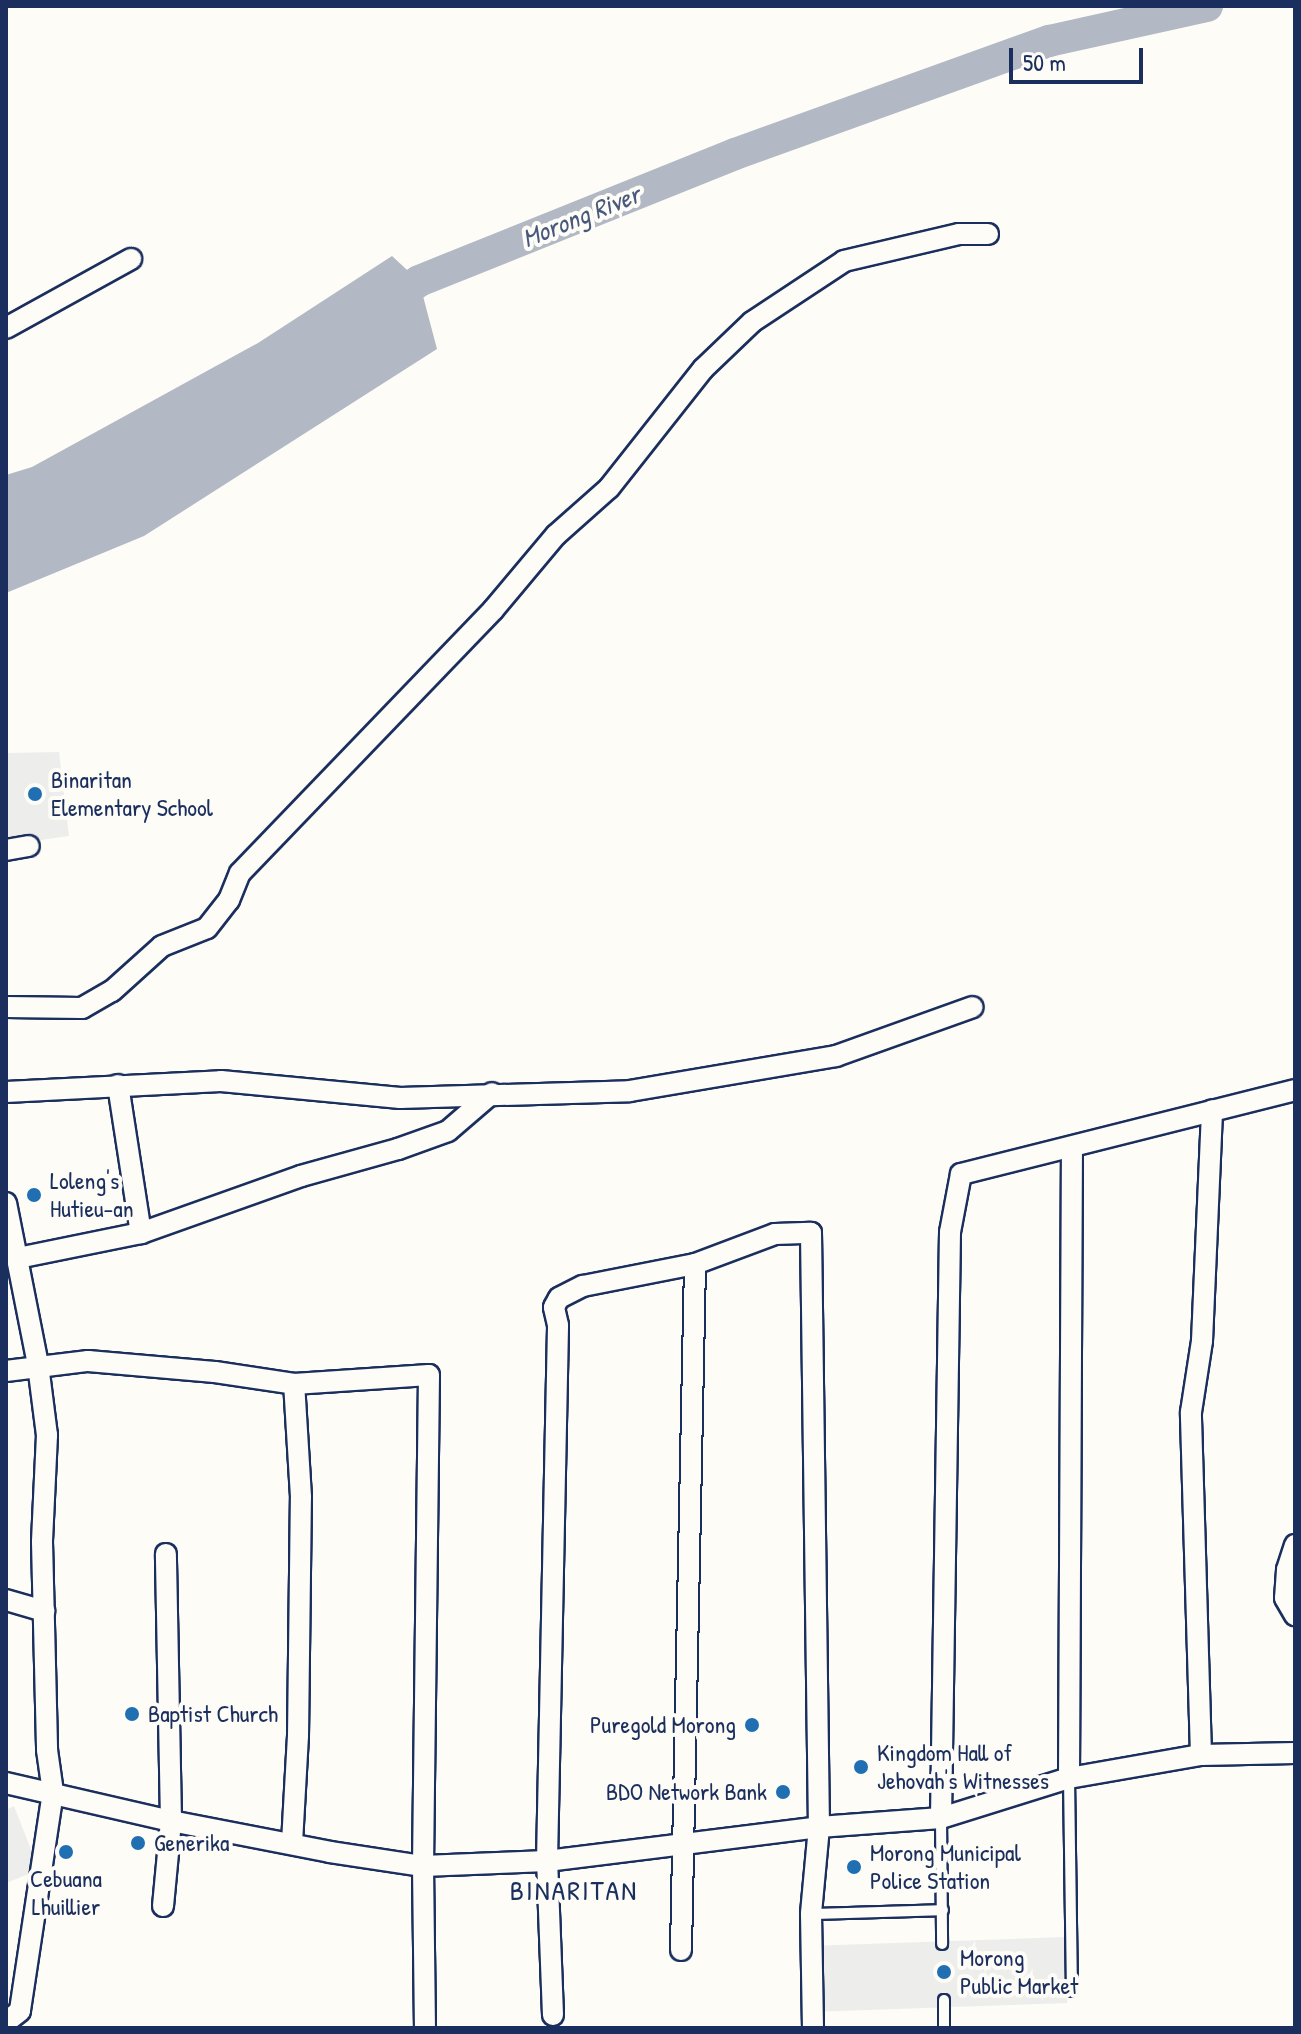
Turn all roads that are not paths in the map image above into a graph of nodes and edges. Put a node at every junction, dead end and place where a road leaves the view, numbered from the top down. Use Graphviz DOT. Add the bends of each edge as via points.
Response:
graph roads {
  1 [pos="988,234"];
  2 [pos="131,259"];
  3 [pos="6,328"];
  4 [pos="29,846"];
  5 [pos="6,850"];
  6 [pos="6,1007"];
  7 [pos="973,1007"];
  8 [pos="118,1085"];
  9 [pos="1295,1090"];
  10 [pos="6,1092"];
  11 [pos="492,1093"];
  12 [pos="1212,1110"];
  13 [pos="1072,1149"];
  14 [pos="6,1203"];
  15 [pos="141,1233"];
  16 [pos="13,1246"];
  17 [pos="695,1264"];
  18 [pos="38,1365"];
  19 [pos="6,1371"];
  20 [pos="294,1384"];
  21 [pos="1295,1545"];
  22 [pos="166,1554"];
  23 [pos="6,1600"];
  24 [pos="44,1611"];
  25 [pos="1295,1615"];
  26 [pos="1295,1753"];
  27 [pos="1201,1755"];
  28 [pos="1069,1778"];
  29 [pos="6,1783"];
  30 [pos="53,1792"];
  31 [pos="941,1818"];
  32 [pos="171,1821"];
  33 [pos="819,1827"];
  34 [pos="684,1842"];
  35 [pos="292,1843"];
  36 [pos="547,1861"];
  37 [pos="423,1866"];
  38 [pos="163,1906"];
  39 [pos="943,1910"];
  40 [pos="811,1914"];
  41 [pos="942,1944"];
  42 [pos="681,1950"];
  43 [pos="1072,1991"];
  44 [pos="944,2000"];
  45 [pos="553,2015"];
  46 [pos="6,2022"];
  47 [pos="425,2028"];
  48 [pos="813,2028"];
  49 [pos="944,2028"];
  1 -- 6 [label="street" via="959,234 844,261 752,322 703,369 609,488 556,535 493,610 240,873 229,900 207,928 162,946 112,991 82,1008"];
  2 -- 3 [label="street"];
  4 -- 5 [label="street"];
  7 -- 11 [label="street" via="836,1056 630,1091"];
  8 -- 10 [label="street"];
  8 -- 11 [label="street" via="221,1081 400,1098"];
  8 -- 15 [label="street"];
  9 -- 12 [label="street"];
  11 -- 15 [label="street" via="448,1131"];
  12 -- 13 [label="street"];
  12 -- 27 [label="street" via="1202,1341 1191,1412"];
  13 -- 28 [label="street"];
  13 -- 31 [label="street" via="961,1174 950,1232"];
  14 -- 16 [label="street"];
  15 -- 16 [label="street"];
  16 -- 18 [label="street"];
  17 -- 33 [label="street" via="775,1234 811,1233"];
  17 -- 34 [label="street"];
  17 -- 36 [label="street" via="583,1286 559,1298 554,1307 558,1325"];
  18 -- 19 [label="street"];
  18 -- 20 [label="street" via="88,1361"];
  18 -- 24 [label="street" via="47,1435"];
  20 -- 35 [label="street" via="301,1497"];
  20 -- 37 [label="street" via="429,1375"];
  21 -- 25 [label="street" via="1285,1598"];
  22 -- 32 [label="street"];
  23 -- 24 [label="street"];
  24 -- 30 [label="street"];
  26 -- 27 [label="street"];
  27 -- 28 [label="street"];
  28 -- 31 [label="street"];
  28 -- 43 [label="lane"];
  29 -- 30 [label="street"];
  30 -- 32 [label="street"];
  30 -- 46 [label="street" via="20,2011"];
  31 -- 33 [label="street"];
  31 -- 39 [label="lane"];
  32 -- 35 [label="street"];
  32 -- 38 [label="street"];
  33 -- 34 [label="street"];
  33 -- 40 [label="street"];
  34 -- 36 [label="street"];
  34 -- 42 [label="street"];
  35 -- 37 [label="street"];
  36 -- 37 [label="street"];
  36 -- 45 [label="street"];
  37 -- 47 [label="street"];
  39 -- 40 [label="lane"];
  39 -- 41 [label="lane"];
  40 -- 48 [label="street"];
  44 -- 49 [label="lane"];
}
